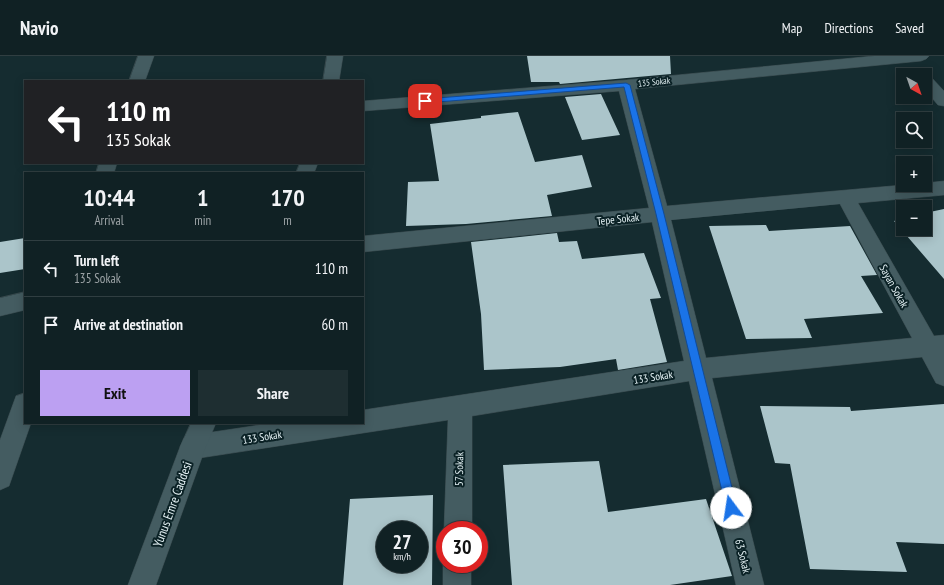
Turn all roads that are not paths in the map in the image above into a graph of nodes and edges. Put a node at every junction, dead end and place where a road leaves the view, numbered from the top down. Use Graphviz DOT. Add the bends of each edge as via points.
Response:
graph roads {
  1 [pos="146,56"];
  2 [pos="335,56"];
  3 [pos="745,56"];
  4 [pos="921,56"];
  5 [pos="904,58"];
  6 [pos="913,68"];
  7 [pos="755,72"];
  8 [pos="137,80"];
  9 [pos="331,80"];
  10 [pos="626,85"];
  11 [pos="932,88"];
  12 [pos="944,101"];
  13 [pos="364,106"];
  14 [pos="944,188"];
  15 [pos="844,197"];
  16 [pos="660,214"];
  17 [pos="364,244"];
  18 [pos="24,301"];
  19 [pos="0,307"];
  20 [pos="936,346"];
  21 [pos="698,369"];
  22 [pos="944,375"];
  23 [pos="24,407"];
  24 [pos="460,407"];
  25 [pos="364,422"];
  26 [pos="204,424"];
  27 [pos="348,424"];
  28 [pos="193,447"];
  29 [pos="0,477"];
  30 [pos="458,521"];
  31 [pos="457,573"];
  32 [pos="142,585"];
  33 [pos="457,585"];
  34 [pos="750,585"];
  1 -- 8 [label="street"];
  2 -- 9 [label="street"];
  3 -- 7 [label="street"];
  4 -- 5 [label="street, 135 Sokak"];
  5 -- 6 [label="street"];
  5 -- 7 [label="street, 135 Sokak"];
  7 -- 10 [label="street, 135 Sokak"];
  10 -- 13 [label="street, 135 Sokak"];
  10 -- 16 [label="street, 63 Sokak"];
  11 -- 12 [label="street"];
  14 -- 15 [label="street, Tepe Sokak"];
  15 -- 16 [label="street, Tepe Sokak"];
  15 -- 20 [label="street, Sayan Sokak"];
  16 -- 17 [label="street, Tepe Sokak"];
  16 -- 21 [label="street, 63 Sokak"];
  18 -- 19 [label="street"];
  20 -- 21 [label="street, 133 Sokak"];
  20 -- 22 [label="street, Sayan Sokak"];
  21 -- 24 [label="street, 133 Sokak"];
  21 -- 34 [label="street, 63 Sokak"];
  23 -- 29 [label="street"];
  24 -- 25 [label="street, 133 Sokak"];
  24 -- 30 [label="street, 57 Sokak"];
  26 -- 28 [label="street, Yunus Emre Caddesi"];
  27 -- 28 [label="street, 133 Sokak"];
  28 -- 32 [label="street, Yunus Emre Caddesi"];
  31 -- 33 [label="street"];
}
